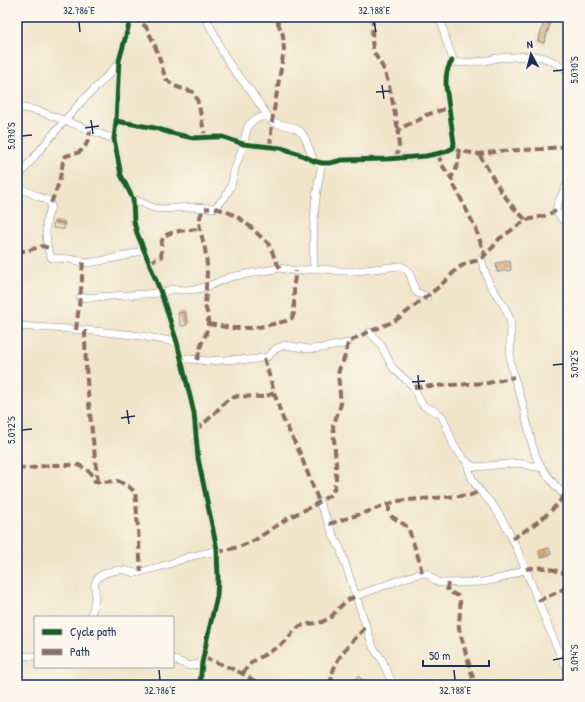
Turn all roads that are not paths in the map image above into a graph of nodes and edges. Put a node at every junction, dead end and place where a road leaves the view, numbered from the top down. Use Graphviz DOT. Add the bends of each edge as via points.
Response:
graph roads {
  1 [pos="131,17"];
  2 [pos="205,17"];
  3 [pos="440,17"];
  4 [pos="119,61"];
  5 [pos="452,61"];
  6 [pos="568,70"];
  7 [pos="17,107"];
  8 [pos="267,116"];
  9 [pos="65,121"];
  10 [pos="116,121"];
  11 [pos="114,139"];
  12 [pos="243,144"];
  13 [pos="314,161"];
  14 [pos="322,163"];
  15 [pos="17,179"];
  16 [pos="568,182"];
  17 [pos="17,186"];
  18 [pos="133,200"];
  19 [pos="568,225"];
  20 [pos="144,250"];
  21 [pos="481,259"];
  22 [pos="314,269"];
  23 [pos="161,294"];
  24 [pos="427,297"];
  25 [pos="80,298"];
  26 [pos="17,326"];
  27 [pos="369,332"];
  28 [pos="177,342"];
  29 [pos="348,343"];
  30 [pos="181,358"];
  31 [pos="467,462"];
  32 [pos="542,468"];
  33 [pos="568,498"];
  34 [pos="318,502"];
  35 [pos="217,549"];
  36 [pos="526,569"];
  37 [pos="356,596"];
  38 [pos="90,616"];
  39 [pos="17,656"];
  40 [pos="34,656"];
  41 [pos="174,659"];
  42 [pos="202,662"];
  43 [pos="568,670"];
  44 [pos="200,685"];
  45 [pos="393,685"];
  1 -- 4 [label="street"];
  2 -- 8 [label="street" via="233,70"];
  3 -- 5 [label="street"];
  4 -- 9 [label="street"];
  4 -- 10 [label="street"];
  5 -- 6 [label="street" via="461,63 528,56 552,61"];
  5 -- 14 [label="street" via="446,78 453,148 426,156"];
  7 -- 9 [label="street" via="39,111"];
  8 -- 12 [label="street" via="249,123"];
  8 -- 13 [label="street" via="272,122 301,132"];
  9 -- 11 [label="street"];
  9 -- 15 [label="street"];
  10 -- 11 [label="street"];
  10 -- 12 [label="street" via="193,138 223,137"];
  11 -- 18 [label="street" via="120,175"];
  12 -- 13 [label="street" via="281,148"];
  12 -- 18 [label="street" via="231,186 215,208 161,209"];
  13 -- 14 [label="street"];
  14 -- 22 [label="street" via="313,226"];
  16 -- 19 [label="street" via="556,212"];
  17 -- 20 [label="street" via="51,203 46,234 52,258 89,262"];
  18 -- 20 [label="street" via="134,222"];
  20 -- 23 [label="street"];
  21 -- 32 [label="street" via="489,283 510,319 510,360 534,451"];
  22 -- 23 [label="street" via="296,271 274,268 230,277 198,289 172,289"];
  22 -- 24 [label="street" via="356,272 400,266 408,271 416,292"];
  23 -- 25 [label="street"];
  23 -- 28 [label="street"];
  26 -- 28 [label="street" via="86,330"];
  27 -- 31 [label="street" via="380,343 395,370 414,387 424,406 442,416 453,444"];
  28 -- 30 [label="street"];
  29 -- 30 [label="street" via="314,349 285,345 276,348 267,357 247,360 208,361"];
  30 -- 35 [label="street" via="194,413 198,458"];
  31 -- 32 [label="street" via="476,467 518,463"];
  31 -- 36 [label="street" via="472,479 497,511"];
  32 -- 33 [label="street"];
  34 -- 37 [label="street" via="338,542"];
  35 -- 38 [label="street" via="137,573 119,570 100,576 95,584 96,594"];
  35 -- 42 [label="street" via="217,596"];
  36 -- 37 [label="street" via="483,582 442,583 422,573"];
  36 -- 43 [label="street"];
  37 -- 45 [label="street" via="373,647"];
  39 -- 40 [label="street"];
  41 -- 42 [label="street" via="189,666"];
  42 -- 44 [label="street"];
}
